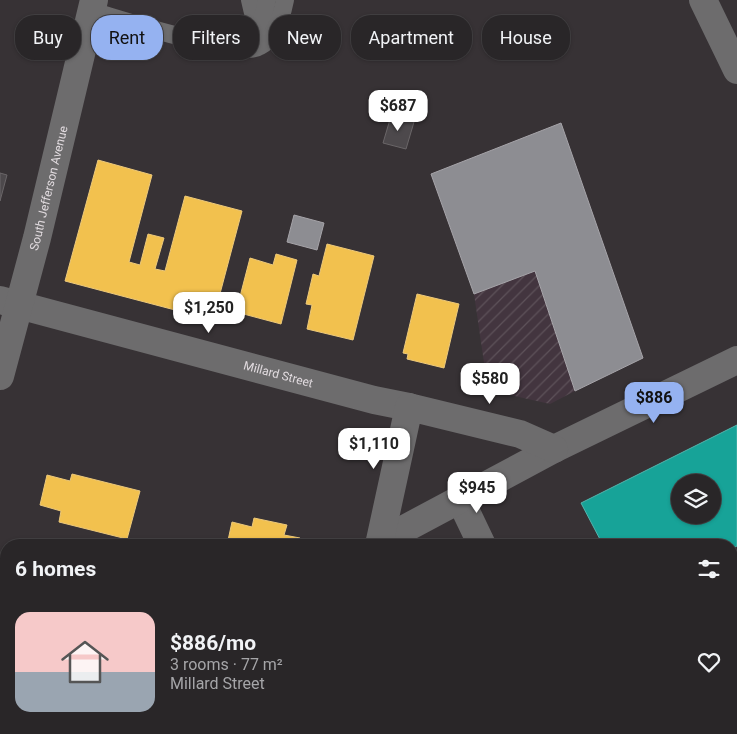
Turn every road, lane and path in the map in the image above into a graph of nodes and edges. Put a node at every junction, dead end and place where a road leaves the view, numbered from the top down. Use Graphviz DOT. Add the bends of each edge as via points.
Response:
graph roads {
  1 [pos="267,0"];
  2 [pos="285,0"];
  3 [pos="703,0"];
  4 [pos="93,6"];
  5 [pos="259,28"];
  6 [pos="173,32"];
  7 [pos="259,46"];
  8 [pos="737,70"];
  9 [pos="9,302"];
  10 [pos="737,360"];
  11 [pos="0,376"];
  12 [pos="409,407"];
  13 [pos="554,449"];
  14 [pos="460,499"];
  15 [pos="380,539"];
  16 [pos="386,539"];
  17 [pos="479,539"];
  1 -- 5 [label="lane"];
  2 -- 7 [label="lane" via="273,34"];
  3 -- 8 [label="street"];
  4 -- 6 [label="lane"];
  4 -- 9 [label="street, South Jefferson Avenue" via="36,238"];
  9 -- 11 [label="street, South Jefferson Avenue"];
  9 -- 12 [label="street, Millard Street"];
  10 -- 13 [label="street"];
  12 -- 13 [label="street, Millard Street" via="520,434"];
  12 -- 15 [label="street"];
  13 -- 14 [label="street"];
  14 -- 16 [label="street"];
  14 -- 17 [label="street"];
}
